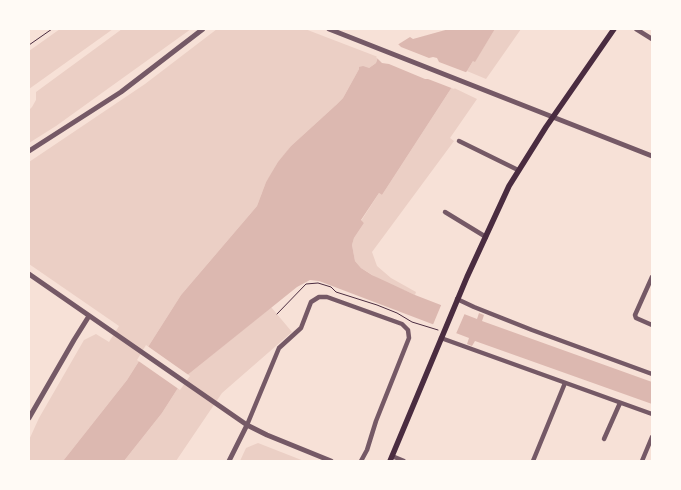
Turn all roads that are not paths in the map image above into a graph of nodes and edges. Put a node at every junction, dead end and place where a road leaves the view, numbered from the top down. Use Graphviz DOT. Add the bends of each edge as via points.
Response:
graph roads {
  1 [pos="204,29"];
  2 [pos="328,29"];
  3 [pos="614,29"];
  4 [pos="636,29"];
  5 [pos="652,39"];
  6 [pos="553,117"];
  7 [pos="459,141"];
  8 [pos="29,151"];
  9 [pos="652,156"];
  10 [pos="518,170"];
  11 [pos="445,212"];
  12 [pos="486,237"];
  13 [pos="29,274"];
  14 [pos="652,277"];
  15 [pos="457,301"];
  16 [pos="89,316"];
  17 [pos="652,325"];
  18 [pos="442,337"];
  19 [pos="652,374"];
  20 [pos="565,383"];
  21 [pos="620,403"];
  22 [pos="652,414"];
  23 [pos="29,418"];
  24 [pos="247,425"];
  25 [pos="652,437"];
  26 [pos="604,440"];
  27 [pos="391,459"];
  28 [pos="229,461"];
  29 [pos="331,461"];
  30 [pos="361,461"];
  31 [pos="404,461"];
  32 [pos="533,461"];
  33 [pos="642,461"];
  1 -- 8 [label="street" via="121,92"];
  2 -- 6 [label="street"];
  3 -- 6 [label="main road"];
  4 -- 5 [label="street"];
  6 -- 9 [label="street"];
  6 -- 10 [label="main road"];
  7 -- 10 [label="street"];
  10 -- 12 [label="main road"];
  11 -- 12 [label="street"];
  12 -- 15 [label="main road"];
  13 -- 16 [label="street"];
  14 -- 17 [label="street" via="636,315 636,318"];
  15 -- 18 [label="main road"];
  15 -- 19 [label="street"];
  16 -- 23 [label="street"];
  16 -- 24 [label="street"];
  18 -- 20 [label="street"];
  18 -- 27 [label="main road"];
  20 -- 21 [label="street"];
  20 -- 32 [label="street"];
  21 -- 22 [label="street"];
  21 -- 26 [label="street"];
  24 -- 28 [label="street"];
  24 -- 29 [label="street"];
  24 -- 30 [label="street" via="279,348 302,328 311,302 319,297 327,298 402,324 408,330 409,338"];
  25 -- 33 [label="street"];
  27 -- 31 [label="street"];
}
